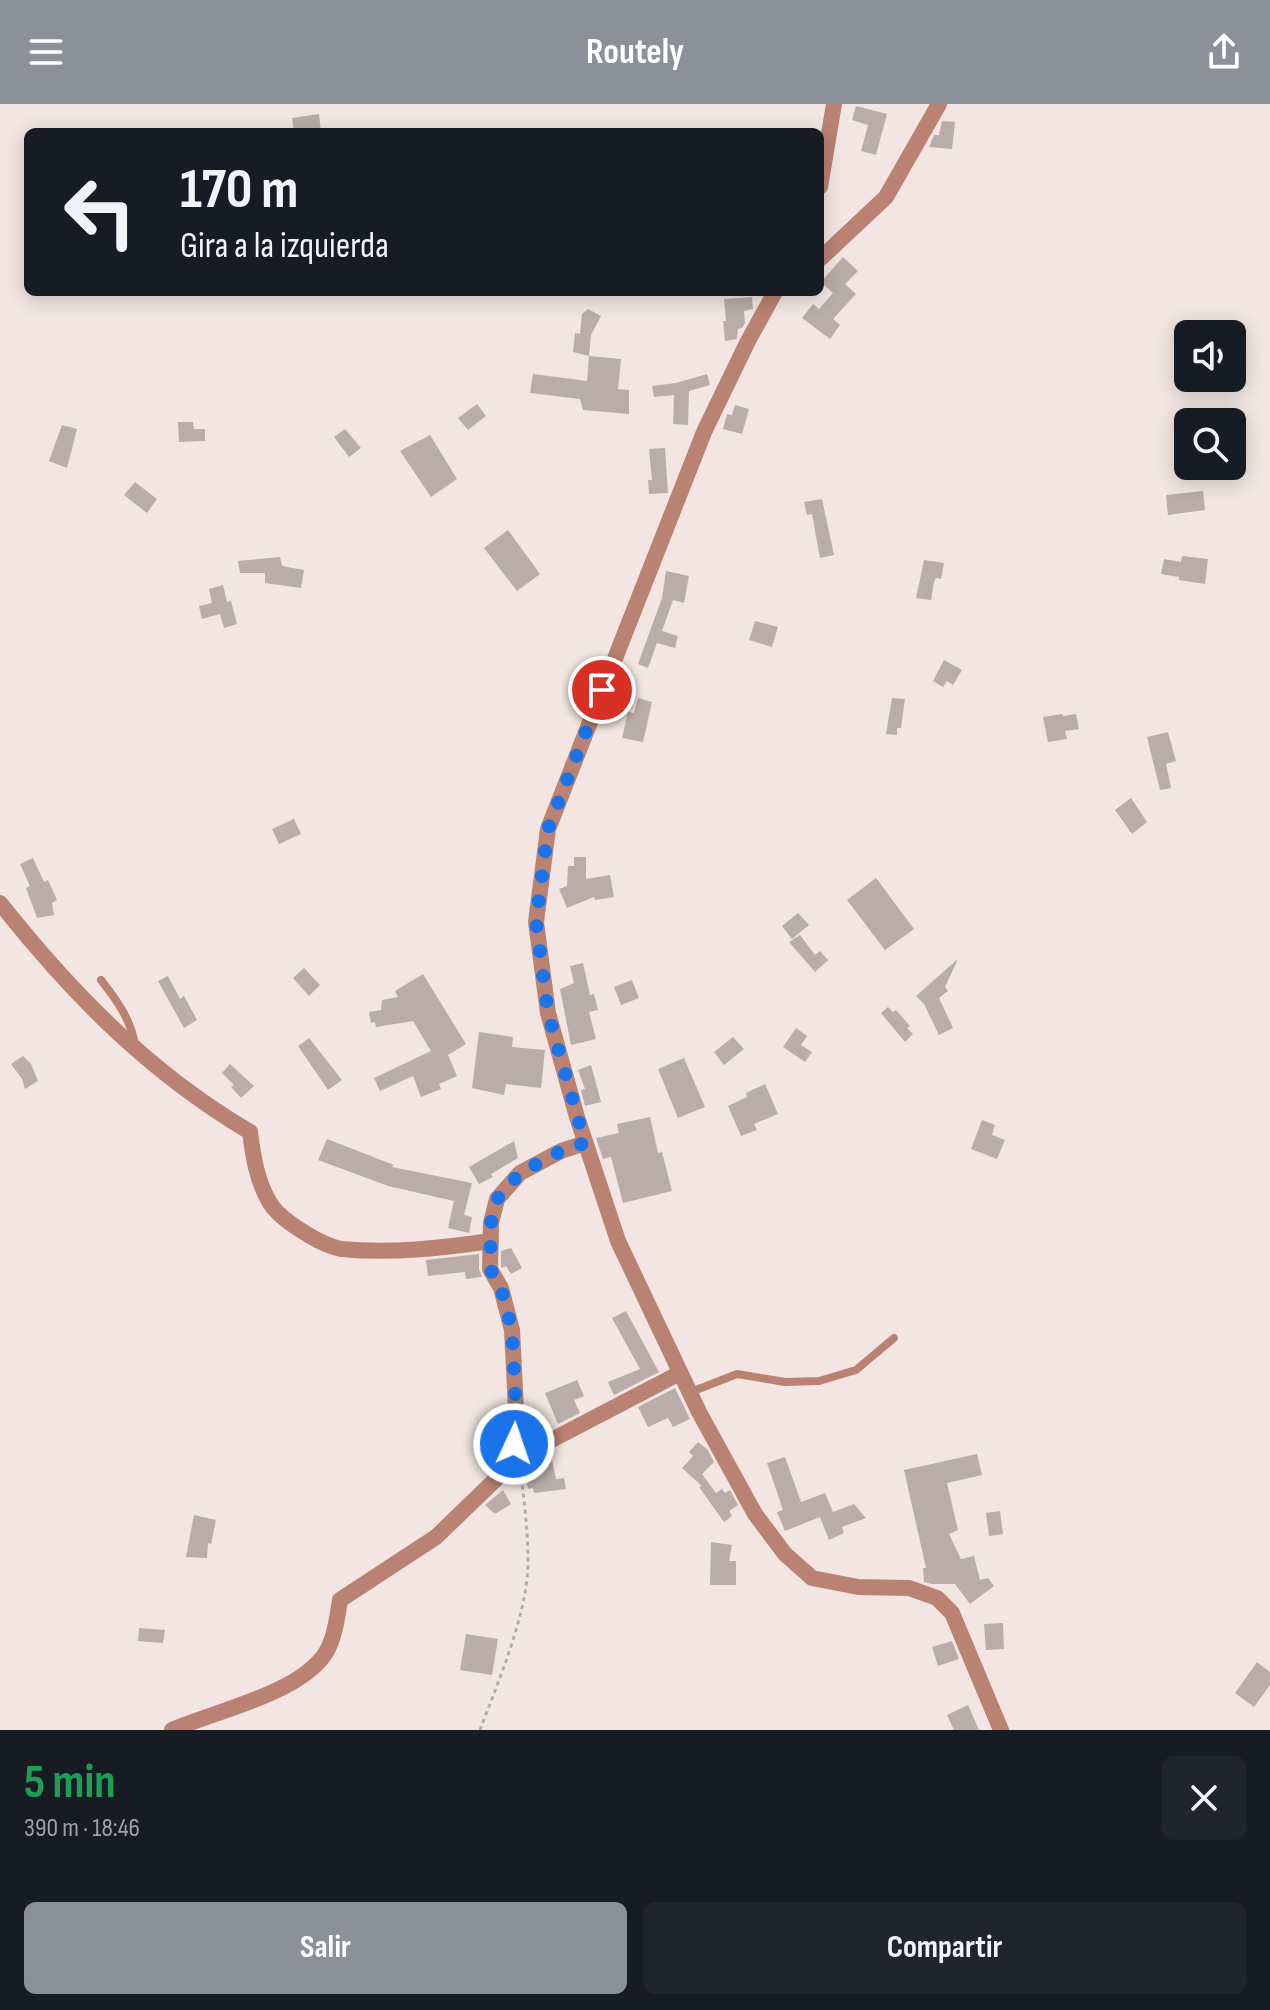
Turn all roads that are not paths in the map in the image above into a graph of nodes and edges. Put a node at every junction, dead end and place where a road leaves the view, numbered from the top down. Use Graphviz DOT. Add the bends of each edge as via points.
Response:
graph roads {
  1 [pos="834,104"];
  2 [pos="939,104"];
  3 [pos="824,163"];
  4 [pos="824,255"];
  5 [pos="773,296"];
  6 [pos="782,296"];
  7 [pos="762,314"];
  8 [pos="0,903"];
  9 [pos="101,980"];
  10 [pos="136,1050"];
  11 [pos="585,1143"];
  12 [pos="491,1241"];
  13 [pos="894,1338"];
  14 [pos="680,1373"];
  15 [pos="690,1393"];
  16 [pos="519,1457"];
  17 [pos="172,1730"];
  18 [pos="1001,1730"];
  1 -- 3 [label="street"];
  2 -- 4 [label="street" via="886,197"];
  5 -- 7 [label="street"];
  6 -- 7 [label="street"];
  7 -- 11 [label="street" via="704,432 548,829 536,922 548,1013"];
  8 -- 10 [label="street"];
  9 -- 10 [label="lane" via="134,1034"];
  10 -- 12 [label="street" via="204,1104 250,1132 253,1161 270,1205 298,1229 339,1249"];
  11 -- 12 [label="street" via="520,1173 497,1199"];
  11 -- 14 [label="street" via="618,1241"];
  12 -- 16 [label="street" via="490,1269 512,1330 514,1444"];
  13 -- 15 [label="lane" via="856,1370 819,1381 737,1374"];
  14 -- 15 [label="street"];
  14 -- 16 [label="street"];
  15 -- 18 [label="street" via="755,1514 785,1554 812,1578 858,1587 909,1588 945,1605"];
  16 -- 17 [label="street" via="436,1537 340,1600 334,1634 315,1667 267,1693"];
}
